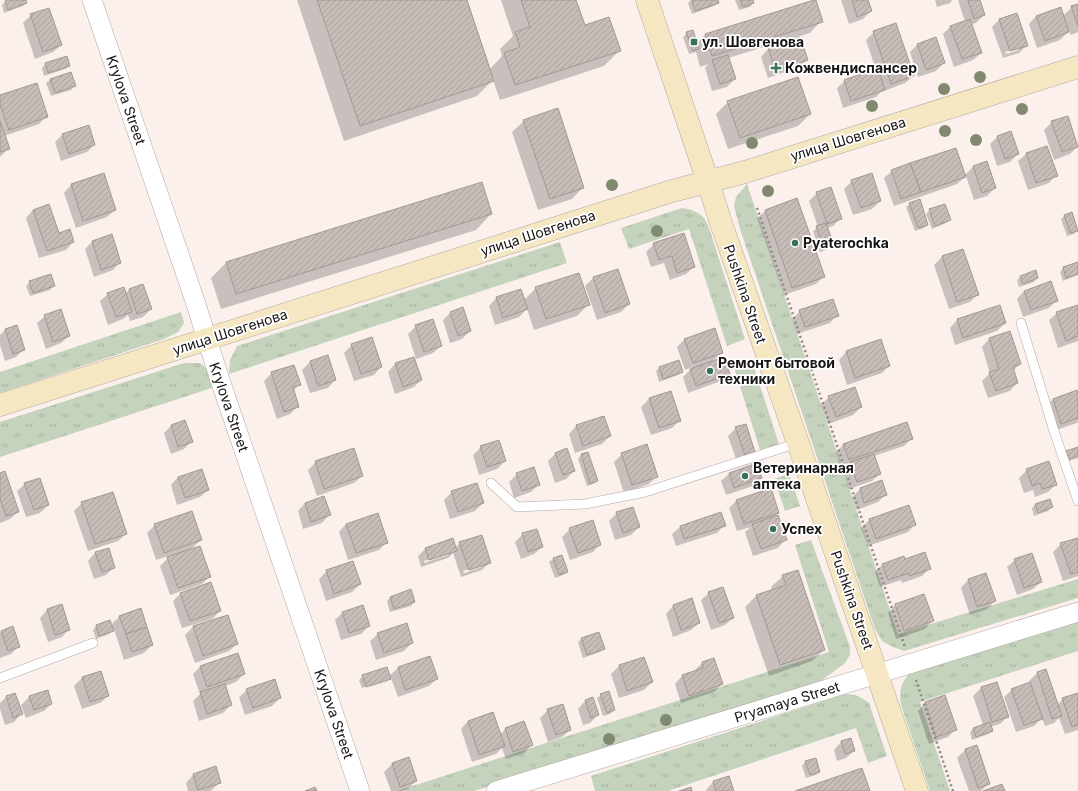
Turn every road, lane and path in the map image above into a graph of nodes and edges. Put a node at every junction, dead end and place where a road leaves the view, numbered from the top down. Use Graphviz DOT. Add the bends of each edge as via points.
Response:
graph roads {
  1 [pos="92,0"];
  2 [pos="646,0"];
  3 [pos="1078,67"];
  4 [pos="708,182"];
  5 [pos="757,208"];
  6 [pos="1021,323"];
  7 [pos="207,340"];
  8 [pos="0,405"];
  9 [pos="798,443"];
  10 [pos="491,483"];
  11 [pos="1078,501"];
  12 [pos="1078,612"];
  13 [pos="93,643"];
  14 [pos="910,664"];
  15 [pos="878,674"];
  16 [pos="0,678"];
  17 [pos="360,791"];
  18 [pos="496,791"];
  19 [pos="917,791"];
  20 [pos="952,791"];
  1 -- 7 [label="street, Krylova Street"];
  2 -- 4 [label="main road, Pushkina Street"];
  3 -- 4 [label="main road, улица Шовгенова"];
  4 -- 7 [label="main road, улица Шовгенова" via="672,191"];
  4 -- 9 [label="main road, Pushkina Street"];
  5 -- 14 [label="path"];
  6 -- 11 [label="lane"];
  7 -- 8 [label="main road, улица Шовгенова"];
  7 -- 17 [label="street, Krylova Street"];
  9 -- 10 [label="lane" via="645,492 585,504 517,507"];
  9 -- 15 [label="main road, Pushkina Street"];
  12 -- 14 [label="street, Pryamaya Street"];
  13 -- 16 [label="lane"];
  14 -- 15 [label="street, Pryamaya Street"];
  14 -- 20 [label="path"];
  15 -- 18 [label="street, Pryamaya Street"];
  15 -- 19 [label="main road, Pushkina Street"];
}
